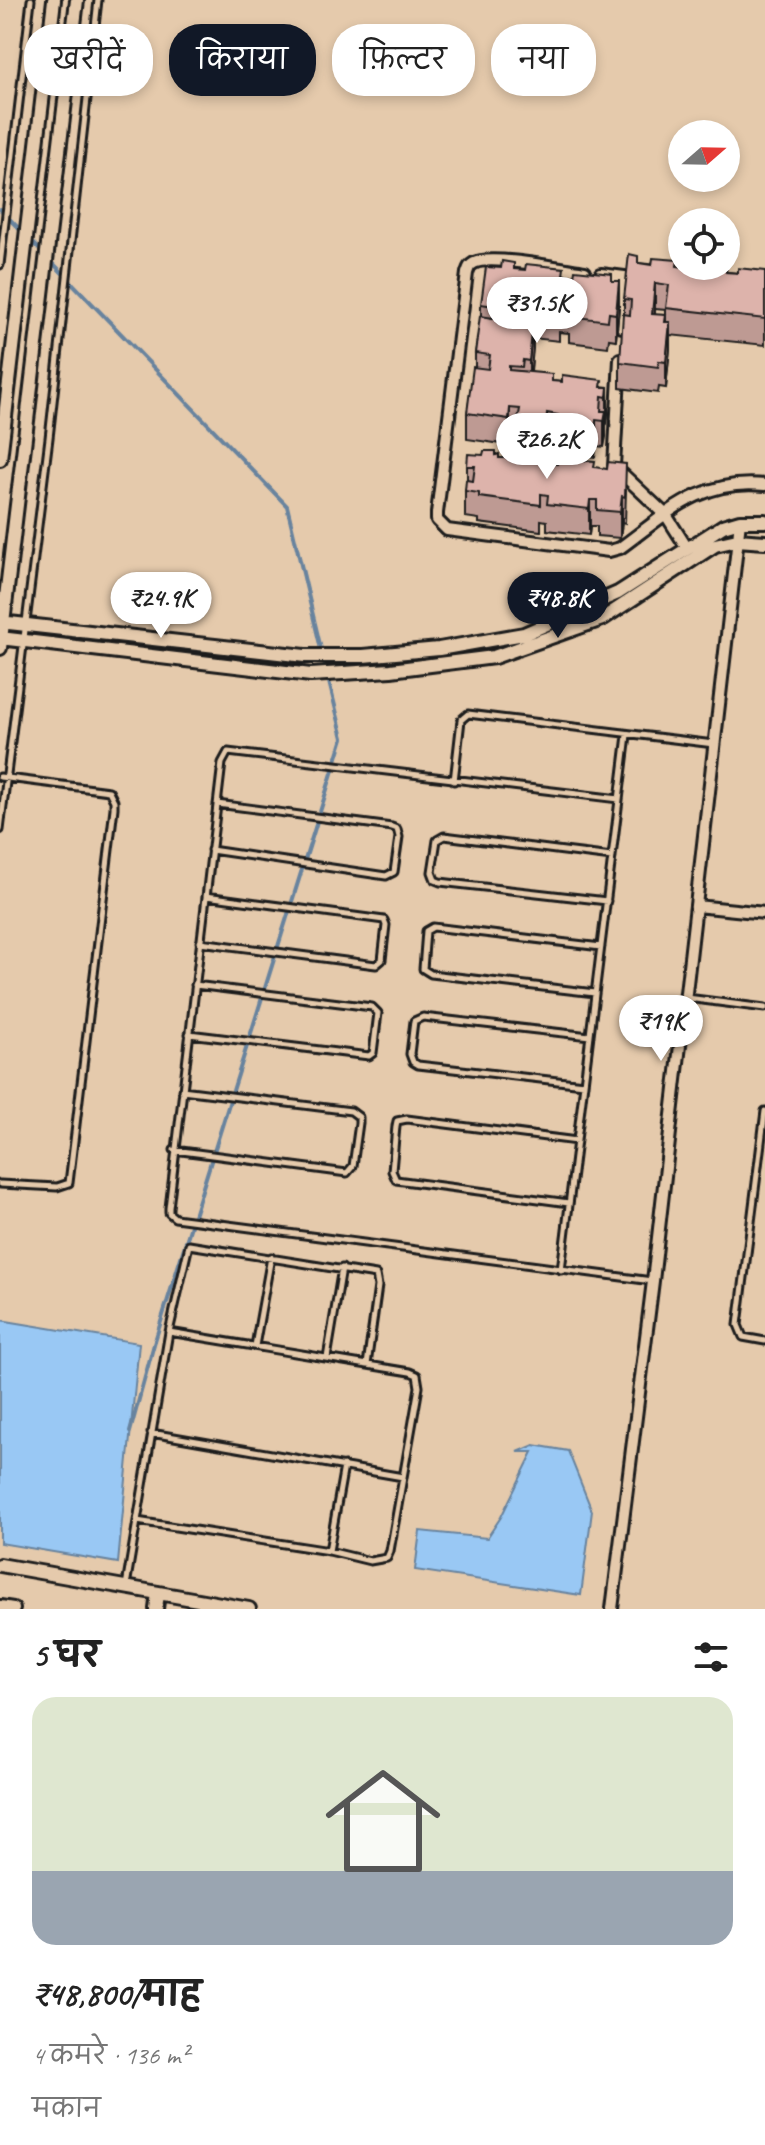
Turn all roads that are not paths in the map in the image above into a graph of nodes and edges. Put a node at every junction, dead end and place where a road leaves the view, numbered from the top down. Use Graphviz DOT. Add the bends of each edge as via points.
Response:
graph roads {
  1 [pos="31,0"];
  2 [pos="54,0"];
  3 [pos="77,0"];
  4 [pos="98,0"];
  5 [pos="0,265"];
  6 [pos="625,277"];
  7 [pos="656,281"];
  8 [pos="2,430"];
  9 [pos="0,459"];
  10 [pos="765,485"];
  11 [pos="666,515"];
  12 [pos="740,521"];
  13 [pos="765,521"];
  14 [pos="737,540"];
  15 [pos="765,542"];
  16 [pos="687,548"];
  17 [pos="1,622"];
  18 [pos="25,626"];
  19 [pos="23,640"];
  20 [pos="0,641"];
  21 [pos="627,735"];
  22 [pos="714,744"];
  23 [pos="3,778"];
  24 [pos="454,781"];
  25 [pos="619,799"];
  26 [pos="217,804"];
  27 [pos="0,830"];
  28 [pos="211,850"];
  29 [pos="612,857"];
  30 [pos="206,896"];
  31 [pos="607,901"];
  32 [pos="696,906"];
  33 [pos="765,913"];
  34 [pos="200,942"];
  35 [pos="601,947"];
  36 [pos="195,985"];
  37 [pos="595,993"];
  38 [pos="685,998"];
  39 [pos="765,1008"];
  40 [pos="189,1034"];
  41 [pos="590,1036"];
  42 [pos="584,1084"];
  43 [pos="182,1090"];
  44 [pos="765,1111"];
  45 [pos="577,1141"];
  46 [pos="174,1150"];
  47 [pos="0,1184"];
  48 [pos="569,1203"];
  49 [pos="271,1257"];
  50 [pos="342,1268"];
  51 [pos="561,1270"];
  52 [pos="653,1281"];
  53 [pos="169,1332"];
  54 [pos="765,1341"];
  55 [pos="255,1346"];
  56 [pos="327,1358"];
  57 [pos="367,1365"];
  58 [pos="151,1433"];
  59 [pos="344,1466"];
  60 [pos="403,1477"];
  61 [pos="137,1521"];
  62 [pos="329,1551"];
  63 [pos="0,1565"];
  64 [pos="126,1587"];
  65 [pos="158,1593"];
  66 [pos="0,1607"];
  67 [pos="13,1609"];
  68 [pos="156,1609"];
  69 [pos="249,1609"];
  70 [pos="612,1609"];
  1 -- 5 [label="lane"];
  2 -- 8 [label="street"];
  3 -- 17 [label="street"];
  4 -- 18 [label="lane"];
  6 -- 7 [label="street"];
  6 -- 11 [label="street" via="614,466"];
  6 -- 11 [label="street" via="505,260 481,260 470,266 437,520 447,530 609,551"];
  8 -- 9 [label="street"];
  10 -- 11 [label="street" via="744,483 704,491"];
  11 -- 16 [label="street"];
  12 -- 13 [label="street"];
  12 -- 14 [label="street"];
  12 -- 16 [label="street"];
  14 -- 15 [label="street"];
  14 -- 19 [label="street" via="715,545 602,619 503,655 327,674"];
  14 -- 22 [label="street"];
  16 -- 18 [label="street" via="618,593 524,634 439,649 323,656"];
  17 -- 18 [label="street"];
  17 -- 20 [label="street"];
  18 -- 19 [label="lane"];
  19 -- 20 [label="street"];
  19 -- 23 [label="lane"];
  21 -- 22 [label="lane"];
  21 -- 24 [label="lane" via="468,714 461,720"];
  21 -- 25 [label="lane"];
  22 -- 32 [label="street"];
  23 -- 27 [label="lane"];
  23 -- 47 [label="lane" via="109,791 114,808 69,1183"];
  24 -- 25 [label="lane"];
  24 -- 26 [label="lane" via="228,752"];
  25 -- 29 [label="lane"];
  26 -- 28 [label="lane"];
  26 -- 28 [label="lane" via="392,827 399,837 394,872 386,876"];
  28 -- 30 [label="lane"];
  29 -- 31 [label="lane"];
  29 -- 31 [label="lane" via="444,836 437,840 432,872 440,882"];
  30 -- 34 [label="lane"];
  30 -- 34 [label="lane" via="384,920 382,960 376,965"];
  31 -- 35 [label="lane"];
  32 -- 33 [label="street"];
  32 -- 38 [label="street"];
  34 -- 36 [label="lane"];
  35 -- 37 [label="lane"];
  35 -- 37 [label="lane" via="433,927 426,931 421,964 431,974"];
  36 -- 40 [label="lane"];
  36 -- 40 [label="lane" via="372,1007 378,1013 369,1056"];
  37 -- 41 [label="lane"];
  38 -- 39 [label="lane"];
  38 -- 52 [label="street"];
  40 -- 43 [label="lane"];
  41 -- 42 [label="lane"];
  41 -- 42 [label="lane" via="423,1017 414,1021 410,1054 418,1065"];
  42 -- 45 [label="lane"];
  43 -- 46 [label="lane"];
  43 -- 46 [label="lane" via="351,1111 359,1123 353,1166 347,1173"];
  44 -- 54 [label="lane" via="738,1325 743,1337"];
  45 -- 48 [label="lane"];
  45 -- 48 [label="lane" via="407,1119 396,1126 396,1180"];
  46 -- 51 [label="lane" via="169,1213 175,1218"];
  48 -- 51 [label="lane"];
  49 -- 50 [label="lane"];
  49 -- 53 [label="lane" via="189,1245"];
  49 -- 55 [label="lane"];
  50 -- 56 [label="lane"];
  50 -- 57 [label="lane" via="372,1273 378,1280"];
  51 -- 52 [label="lane"];
  52 -- 70 [label="street"];
  53 -- 55 [label="lane"];
  53 -- 58 [label="lane"];
  55 -- 56 [label="lane"];
  56 -- 57 [label="lane"];
  57 -- 60 [label="lane" via="410,1372 420,1381"];
  58 -- 59 [label="lane"];
  58 -- 61 [label="lane"];
  59 -- 60 [label="lane"];
  59 -- 62 [label="lane"];
  60 -- 62 [label="lane" via="387,1558 370,1561"];
  61 -- 62 [label="lane"];
  61 -- 64 [label="lane"];
  63 -- 64 [label="street"];
  64 -- 65 [label="street"];
  65 -- 68 [label="street"];
  65 -- 69 [label="street"];
  66 -- 67 [label="street"];
}
